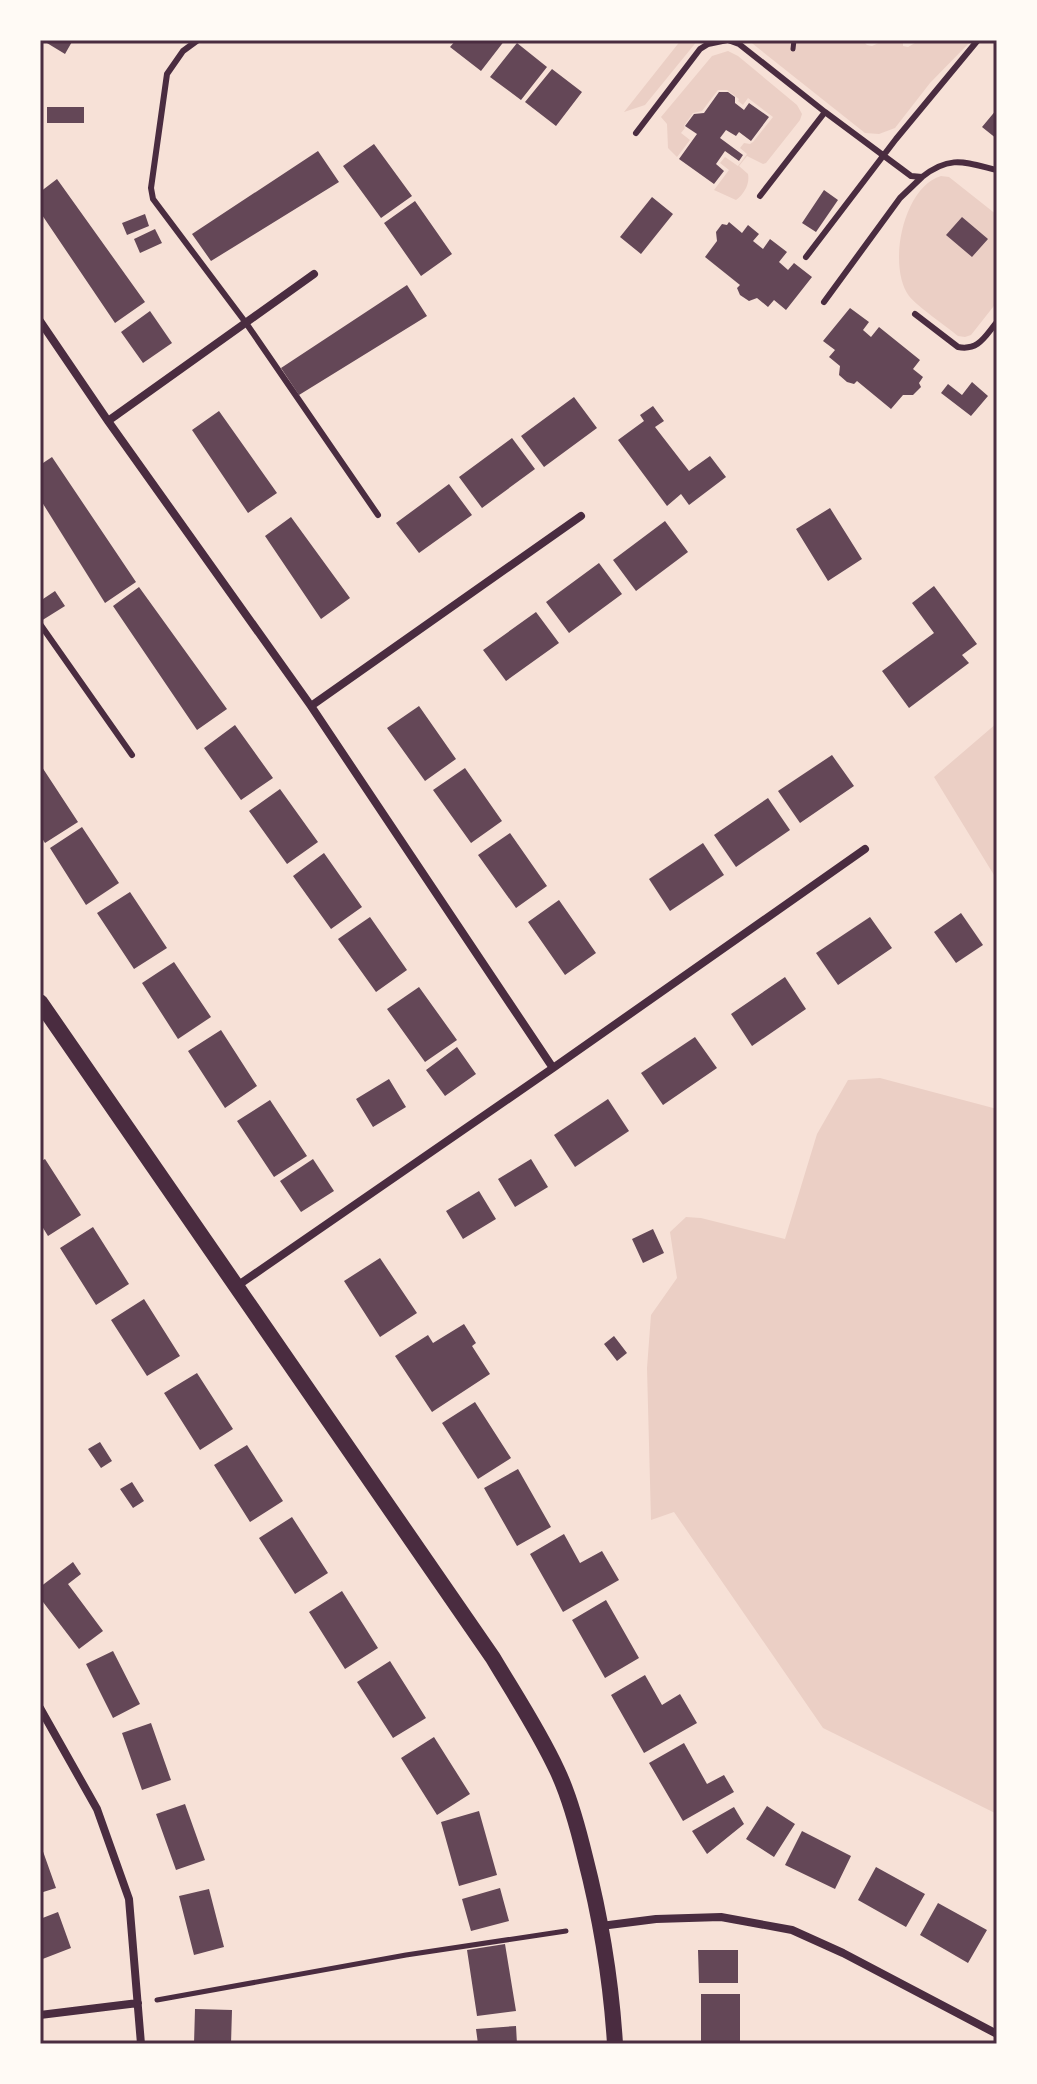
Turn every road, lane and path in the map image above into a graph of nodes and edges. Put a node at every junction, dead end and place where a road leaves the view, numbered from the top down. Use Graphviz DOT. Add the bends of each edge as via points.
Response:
graph roads {
  1 [pos="198,40"];
  2 [pos="727,40"];
  3 [pos="794,40"];
  4 [pos="978,40"];
  5 [pos="793,49"];
  6 [pos="825,112"];
  7 [pos="636,133"];
  8 [pos="884,156"];
  9 [pos="997,170"];
  10 [pos="922,177"];
  11 [pos="760,196"];
  12 [pos="806,257"];
  13 [pos="314,274"];
  14 [pos="824,302"];
  15 [pos="915,314"];
  16 [pos="40,321"];
  17 [pos="997,322"];
  18 [pos="246,323"];
  19 [pos="108,421"];
  20 [pos="378,515"];
  21 [pos="581,516"];
  22 [pos="40,624"];
  23 [pos="311,706"];
  24 [pos="132,755"];
  25 [pos="865,849"];
  26 [pos="40,1002"];
  27 [pos="553,1068"];
  28 [pos="237,1286"];
  29 [pos="40,1708"];
  30 [pos="601,1926"];
  31 [pos="566,1931"];
  32 [pos="157,2000"];
  33 [pos="138,2003"];
  34 [pos="40,2015"];
  35 [pos="997,2034"];
  36 [pos="141,2044"];
  37 [pos="615,2044"];
  1 -- 18 [label="lane" via="167,74 151,188 153,199"];
  2 -- 6 [label="lane"];
  2 -- 7 [label="lane" via="700,49"];
  3 -- 5 [label="path"];
  4 -- 8 [label="lane"];
  6 -- 8 [label="lane"];
  6 -- 11 [label="lane"];
  8 -- 10 [label="lane" via="911,176"];
  8 -- 12 [label="lane"];
  9 -- 10 [label="lane" via="953,162 939,164"];
  10 -- 14 [label="lane" via="900,198"];
  13 -- 18 [label="street"];
  15 -- 17 [label="lane" via="965,349 973,348"];
  16 -- 19 [label="street"];
  18 -- 19 [label="street"];
  18 -- 20 [label="lane"];
  19 -- 23 [label="street"];
  21 -- 23 [label="street"];
  22 -- 24 [label="lane"];
  23 -- 27 [label="street"];
  25 -- 27 [label="street"];
  26 -- 28 [label="main road"];
  27 -- 28 [label="street"];
  28 -- 30 [label="main road" via="530,1718 558,1772 577,1827"];
  29 -- 33 [label="street" via="97,1809 129,1899"];
  30 -- 35 [label="street" via="721,1917 792,1930"];
  30 -- 37 [label="main road"];
  31 -- 32 [label="path"];
  33 -- 34 [label="street"];
  33 -- 36 [label="street"];
}
